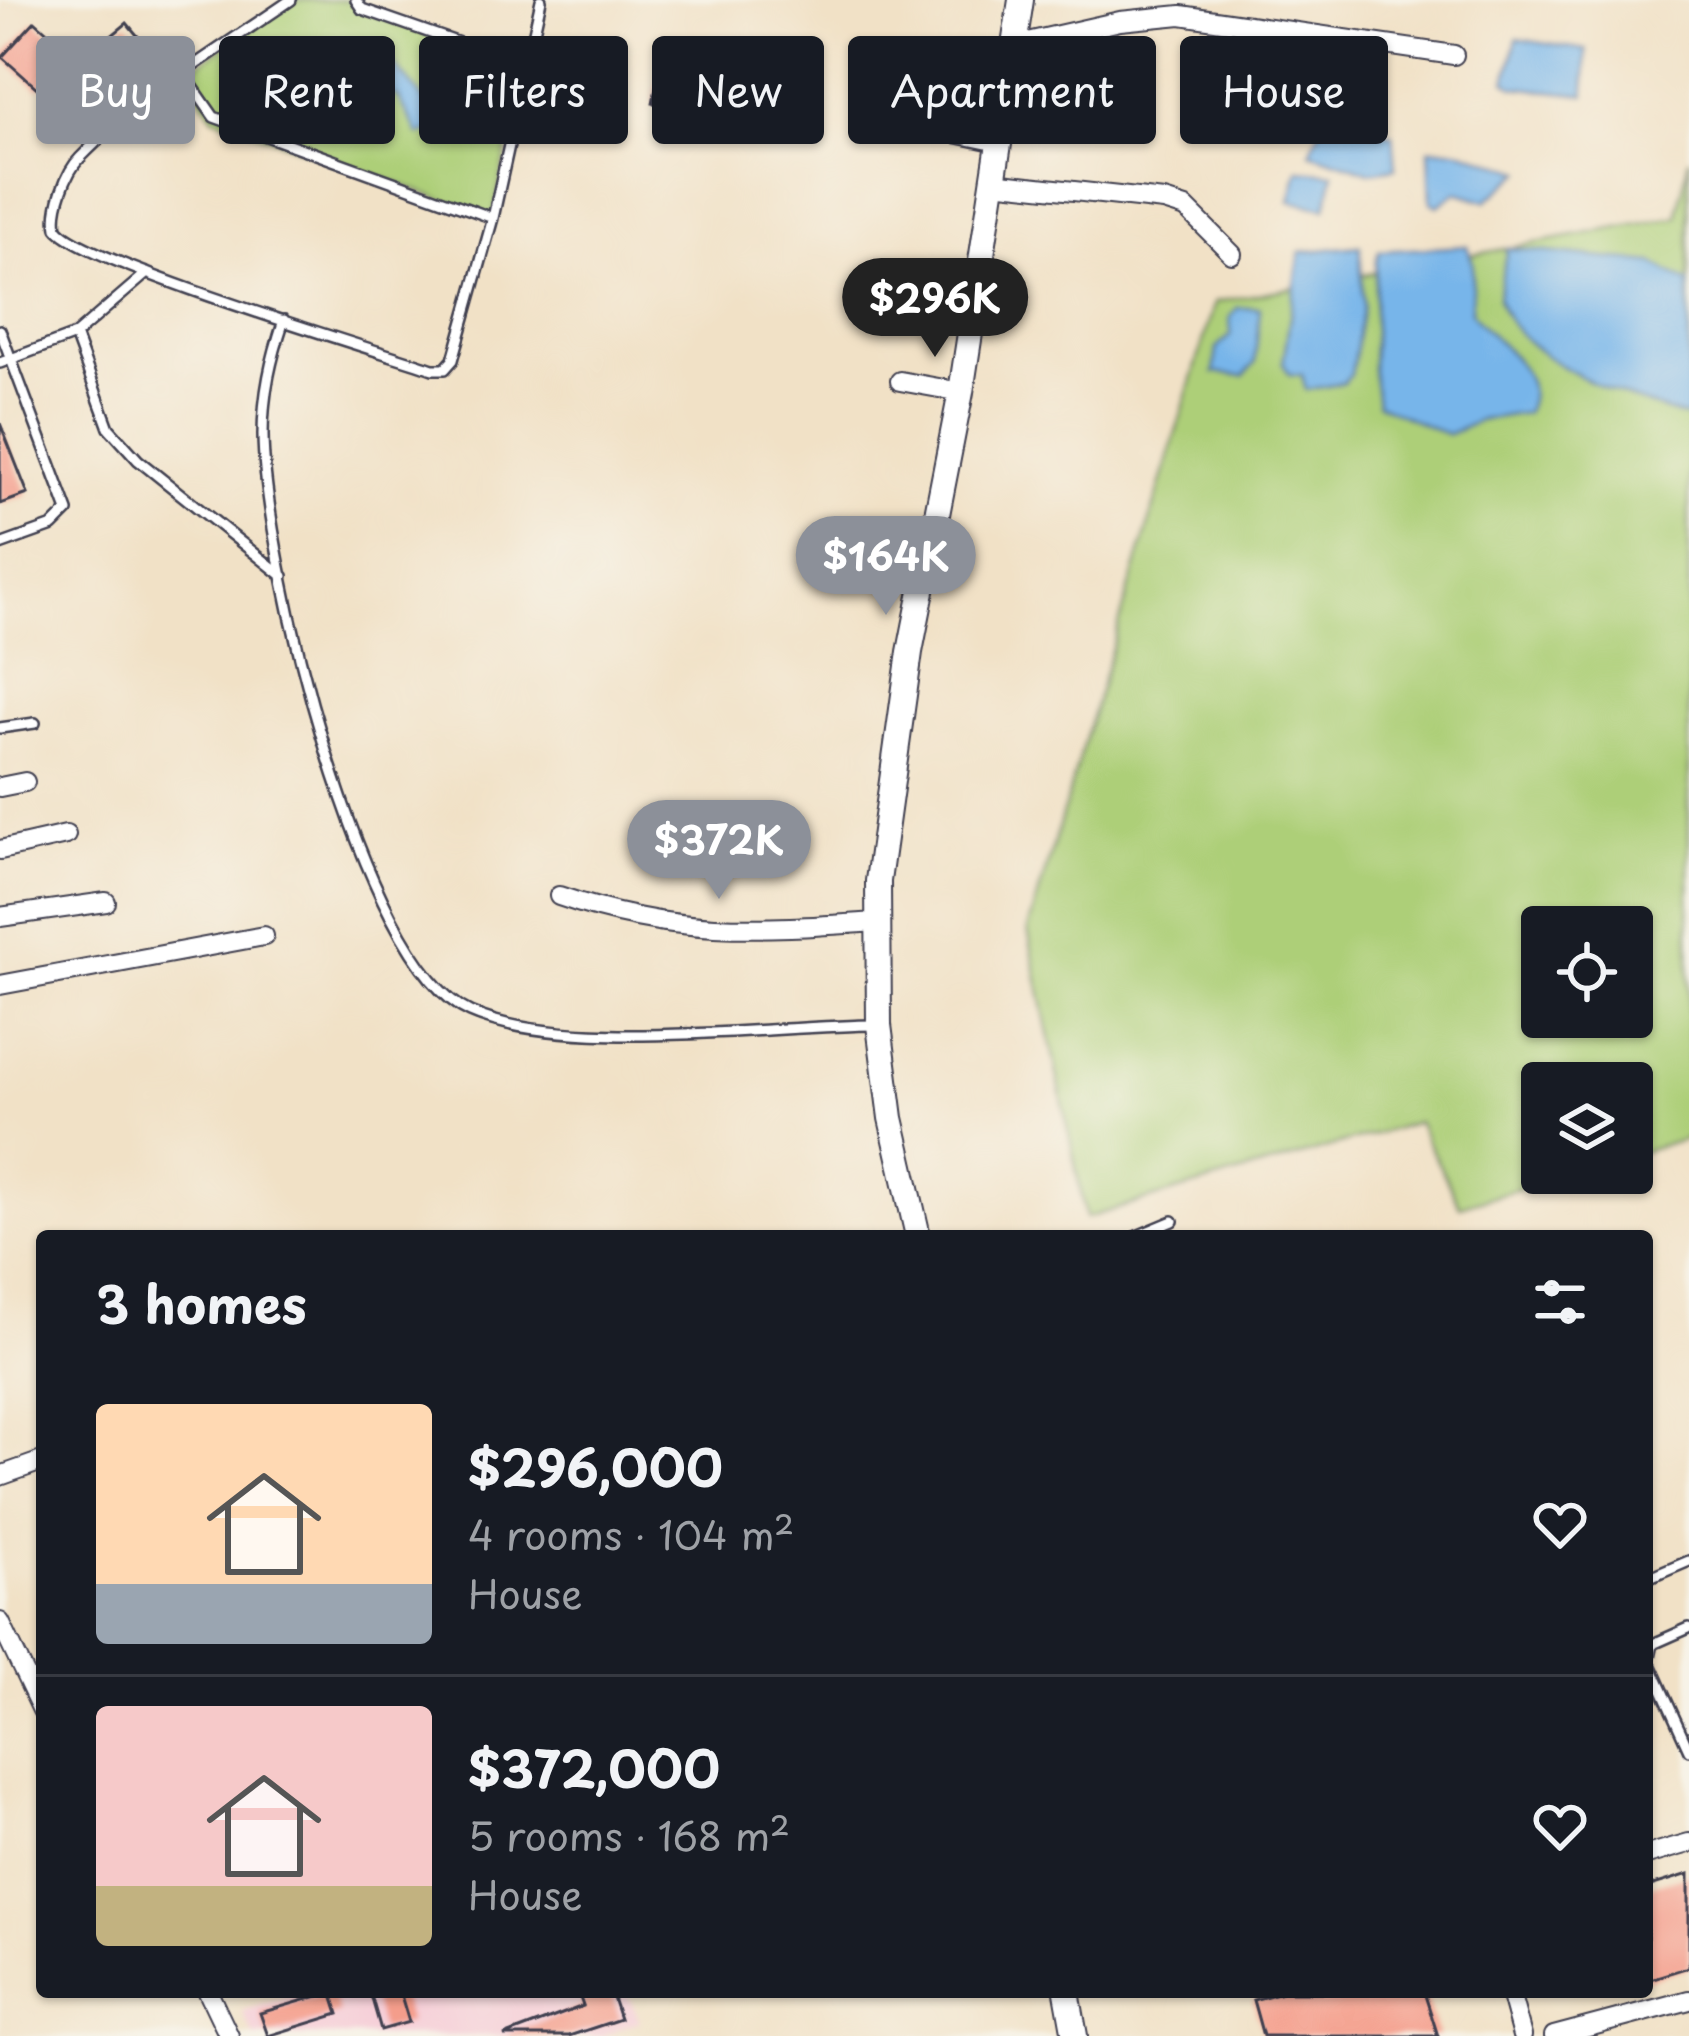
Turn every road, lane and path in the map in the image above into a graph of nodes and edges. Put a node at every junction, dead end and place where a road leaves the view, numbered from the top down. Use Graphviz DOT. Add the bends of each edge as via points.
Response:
graph roads {
  1 [pos="291,0"];
  2 [pos="356,0"];
  3 [pos="541,0"];
  4 [pos="1021,0"];
  5 [pos="439,36"];
  6 [pos="532,36"];
  7 [pos="1016,36"];
  8 [pos="1056,36"];
  9 [pos="1454,56"];
  10 [pos="195,66"];
  11 [pos="195,90"];
  12 [pos="97,144"];
  13 [pos="509,144"];
  14 [pos="986,144"];
  15 [pos="998,144"];
  16 [pos="998,147"];
  17 [pos="993,182"];
  18 [pos="493,218"];
  19 [pos="1232,254"];
  20 [pos="147,273"];
  21 [pos="284,320"];
  22 [pos="0,330"];
  23 [pos="75,335"];
  24 [pos="5,361"];
  25 [pos="900,381"];
  26 [pos="961,392"];
  27 [pos="0,545"];
  28 [pos="283,576"];
  29 [pos="35,723"];
  30 [pos="0,728"];
  31 [pos="26,782"];
  32 [pos="0,787"];
  33 [pos="66,836"];
  34 [pos="0,850"];
  35 [pos="560,896"];
  36 [pos="106,902"];
  37 [pos="0,917"];
  38 [pos="876,922"];
  39 [pos="264,936"];
  40 [pos="0,985"];
  41 [pos="879,1025"];
  42 [pos="1173,1221"];
  43 [pos="917,1230"];
  44 [pos="1151,1230"];
  45 [pos="36,1463"];
  46 [pos="0,1476"];
  47 [pos="1689,1561"];
  48 [pos="1653,1576"];
  49 [pos="0,1622"];
  50 [pos="1689,1628"];
  51 [pos="1653,1644"];
  52 [pos="1653,1673"];
  53 [pos="36,1697"];
  54 [pos="1689,1750"];
  55 [pos="1689,1844"];
  56 [pos="1653,1853"];
  57 [pos="211,1998"];
  58 [pos="1068,1998"];
  59 [pos="1512,1998"];
  60 [pos="1689,2000"];
  61 [pos="229,2036"];
  62 [pos="1075,2036"];
  63 [pos="1522,2036"];
  64 [pos="1554,2036"];
  1 -- 10 [label="lane"];
  2 -- 5 [label="lane"];
  3 -- 6 [label="lane"];
  4 -- 7 [label="street"];
  8 -- 9 [label="street" via="1181,15"];
  11 -- 18 [label="lane" via="214,117"];
  12 -- 20 [label="lane" via="76,161 56,208 57,227 70,242"];
  13 -- 18 [label="lane"];
  14 -- 16 [label="lane"];
  15 -- 16 [label="street"];
  16 -- 17 [label="street"];
  17 -- 19 [label="street" via="1164,201 1186,208"];
  17 -- 26 [label="street"];
  18 -- 21 [label="lane" via="445,369"];
  20 -- 21 [label="lane"];
  20 -- 23 [label="lane"];
  21 -- 28 [label="lane" via="270,360 263,440"];
  22 -- 24 [label="lane"];
  23 -- 24 [label="lane"];
  23 -- 28 [label="lane" via="109,428"];
  24 -- 27 [label="lane" via="68,511 53,526"];
  25 -- 26 [label="street"];
  26 -- 38 [label="street" via="910,652"];
  28 -- 41 [label="lane" via="320,731 374,880 428,975 465,1010 578,1033"];
  29 -- 30 [label="lane"];
  31 -- 32 [label="street"];
  33 -- 34 [label="street"];
  35 -- 38 [label="street" via="680,928"];
  36 -- 37 [label="street"];
  38 -- 41 [label="street"];
  39 -- 40 [label="street"];
  41 -- 43 [label="street"];
  42 -- 44 [label="lane"];
  45 -- 46 [label="street"];
  47 -- 48 [label="lane"];
  49 -- 53 [label="street"];
  50 -- 51 [label="lane"];
  52 -- 54 [label="lane"];
  55 -- 56 [label="street"];
  57 -- 61 [label="street"];
  58 -- 62 [label="street"];
  59 -- 63 [label="street"];
  60 -- 64 [label="street"];
}
